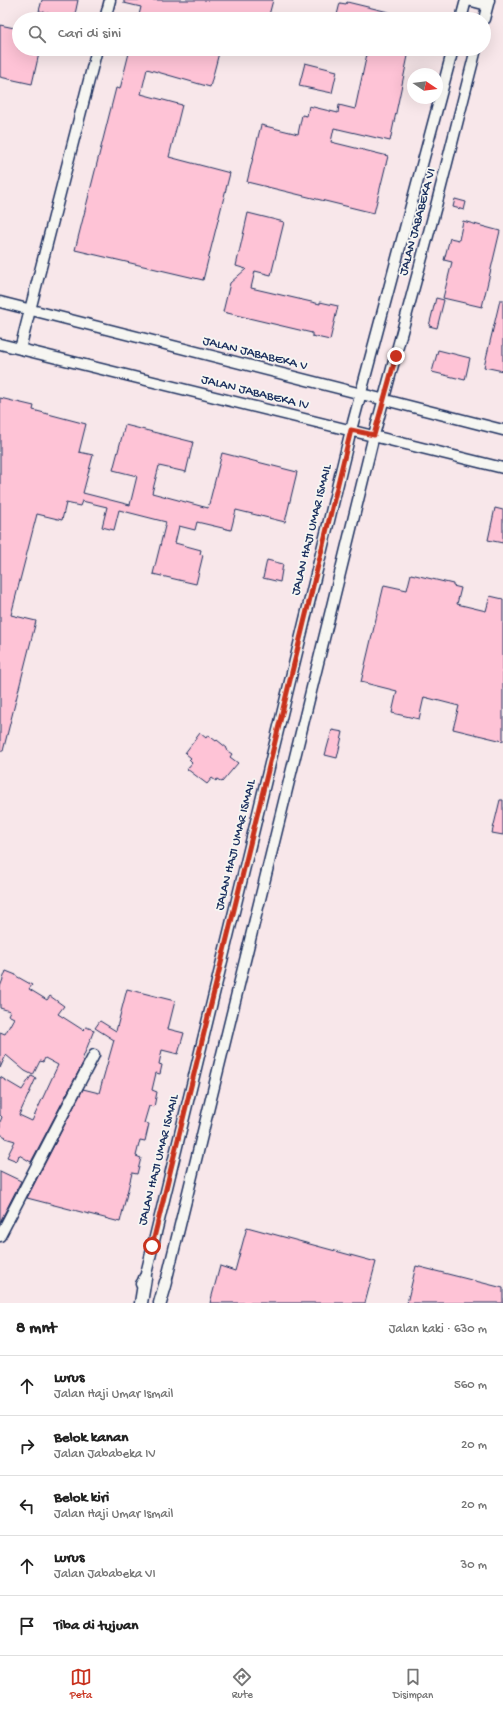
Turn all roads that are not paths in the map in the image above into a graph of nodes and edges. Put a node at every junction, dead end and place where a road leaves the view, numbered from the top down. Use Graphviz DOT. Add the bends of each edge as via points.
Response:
graph roads {
  1 [pos="110,0"];
  2 [pos="467,0"];
  3 [pos="488,3"];
  4 [pos="107,12"];
  5 [pos="463,12"];
  6 [pos="95,56"];
  7 [pos="451,56"];
  8 [pos="474,56"];
  9 [pos="0,302"];
  10 [pos="30,310"];
  11 [pos="0,344"];
  12 [pos="20,349"];
  13 [pos="362,394"];
  14 [pos="384,400"];
  15 [pos="351,430"];
  16 [pos="503,430"];
  17 [pos="374,435"];
  18 [pos="503,468"];
  19 [pos="94,1055"];
  20 [pos="0,1236"];
  21 [pos="145,1278"];
  22 [pos="166,1282"];
  23 [pos="136,1303"];
  24 [pos="141,1303"];
  25 [pos="160,1303"];
  26 [pos="164,1303"];
  1 -- 4 [label="street"];
  2 -- 3 [label="street"];
  2 -- 5 [label="street"];
  6 -- 10 [label="street"];
  7 -- 13 [label="street, JALAN JABABEKA VI"];
  8 -- 14 [label="street, JALAN JABABEKA VI"];
  9 -- 10 [label="street, JALAN JABABEKA V"];
  10 -- 12 [label="street"];
  10 -- 13 [label="street, JALAN JABABEKA V"];
  11 -- 12 [label="street, JALAN JABABEKA IV"];
  12 -- 15 [label="street, JALAN JABABEKA IV"];
  13 -- 14 [label="street, JALAN JABABEKA V"];
  13 -- 15 [label="street, JALAN HAJI UMAR ISMAIL"];
  14 -- 16 [label="street, JALAN JABABEKA V"];
  14 -- 17 [label="street"];
  15 -- 17 [label="street, JALAN JABABEKA IV"];
  15 -- 21 [label="street, JALAN HAJI UMAR ISMAIL"];
  17 -- 18 [label="street, JALAN JABABEKA IV"];
  17 -- 22 [label="street"];
  19 -- 20 [label="street"];
  21 -- 23 [label="street" via="138,1291"];
  21 -- 24 [label="main road, JALAN HAJI UMAR ISMAIL"];
  22 -- 25 [label="main road"];
  22 -- 26 [label="street"];
}
